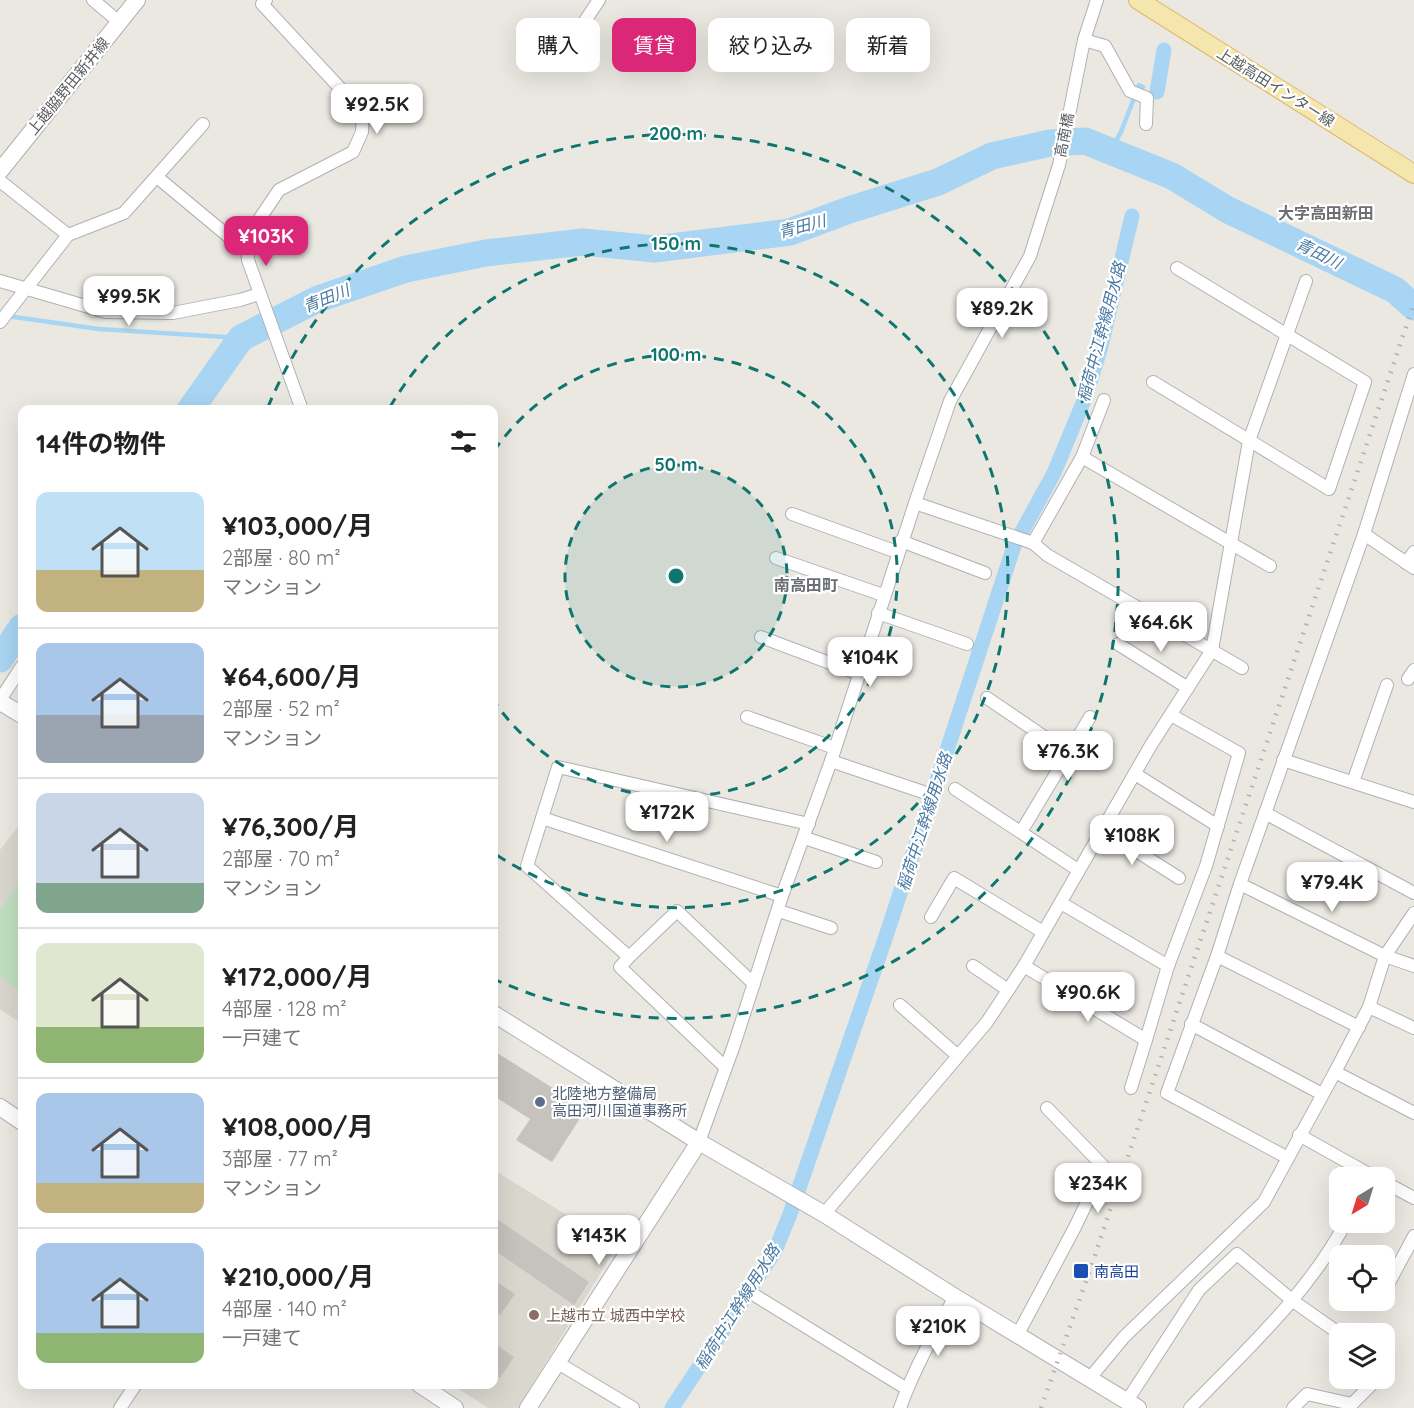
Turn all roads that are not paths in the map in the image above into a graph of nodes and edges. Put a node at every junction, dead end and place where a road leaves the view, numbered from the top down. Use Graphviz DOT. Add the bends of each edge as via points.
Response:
graph roads {
  1 [pos="93,0"];
  2 [pos="137,0"];
  3 [pos="266,0"];
  4 [pos="599,0"];
  5 [pos="1097,0"];
  6 [pos="1138,0"];
  7 [pos="587,18"];
  8 [pos="119,22"];
  9 [pos="1084,40"];
  10 [pos="203,124"];
  11 [pos="1146,124"];
  12 [pos="0,171"];
  13 [pos="1414,174"];
  14 [pos="156,177"];
  15 [pos="0,181"];
  16 [pos="68,235"];
  17 [pos="246,239"];
  18 [pos="1178,268"];
  19 [pos="0,281"];
  20 [pos="1306,281"];
  21 [pos="24,292"];
  22 [pos="260,297"];
  23 [pos="0,322"];
  24 [pos="1287,335"];
  25 [pos="1414,374"];
  26 [pos="1153,382"];
  27 [pos="1104,400"];
  28 [pos="300,405"];
  29 [pos="1249,441"];
  30 [pos="1082,457"];
  31 [pos="915,503"];
  32 [pos="792,514"];
  33 [pos="1364,534"];
  34 [pos="1033,543"];
  35 [pos="1231,543"];
  36 [pos="899,547"];
  37 [pos="1414,552"];
  38 [pos="776,558"];
  39 [pos="1270,566"];
  40 [pos="1410,566"];
  41 [pos="985,573"];
  42 [pos="883,595"];
  43 [pos="878,614"];
  44 [pos="761,637"];
  45 [pos="967,644"];
  46 [pos="1118,644"];
  47 [pos="1212,650"];
  48 [pos="1242,668"];
  49 [pos="18,672"];
  50 [pos="859,674"];
  51 [pos="1387,685"];
  52 [pos="1188,688"];
  53 [pos="987,699"];
  54 [pos="0,701"];
  55 [pos="18,713"];
  56 [pos="1171,715"];
  57 [pos="747,717"];
  58 [pos="1090,717"];
  59 [pos="835,748"];
  60 [pos="1068,753"];
  61 [pos="1283,760"];
  62 [pos="831,761"];
  63 [pos="1135,774"];
  64 [pos="1353,782"];
  65 [pos="955,789"];
  66 [pos="923,792"];
  67 [pos="1414,802"];
  68 [pos="1265,813"];
  69 [pos="542,818"];
  70 [pos="809,824"];
  71 [pos="1218,826"];
  72 [pos="1102,830"];
  73 [pos="1021,832"];
  74 [pos="805,838"];
  75 [pos="876,862"];
  76 [pos="1078,870"];
  77 [pos="1179,878"];
  78 [pos="1240,884"];
  79 [pos="1414,892"];
  80 [pos="782,896"];
  81 [pos="1061,903"];
  82 [pos="779,911"];
  83 [pos="1414,913"];
  84 [pos="931,917"];
  85 [pos="831,928"];
  86 [pos="1043,932"];
  87 [pos="1217,956"];
  88 [pos="1385,956"];
  89 [pos="629,957"];
  90 [pos="973,966"];
  91 [pos="1024,966"];
  92 [pos="1168,966"];
  93 [pos="1414,966"];
  94 [pos="754,984"];
  95 [pos="1008,990"];
  96 [pos="900,1005"];
  97 [pos="1370,1007"];
  98 [pos="498,1016"];
  99 [pos="1191,1024"];
  100 [pos="1359,1027"];
  101 [pos="1414,1028"];
  102 [pos="1146,1040"];
  103 [pos="958,1056"];
  104 [pos="725,1067"];
  105 [pos="1335,1072"];
  106 [pos="1131,1088"];
  107 [pos="1323,1094"];
  108 [pos="0,1107"];
  109 [pos="1047,1108"];
  110 [pos="1414,1113"];
  111 [pos="18,1119"];
  112 [pos="1299,1135"];
  113 [pos="699,1142"];
  114 [pos="1288,1158"];
  115 [pos="1356,1167"];
  116 [pos="1395,1188"];
  117 [pos="1414,1198"];
  118 [pos="824,1214"];
  119 [pos="1340,1233"];
  120 [pos="1414,1236"];
  121 [pos="1395,1271"];
  122 [pos="756,1296"];
  123 [pos="955,1297"];
  124 [pos="1293,1301"];
  125 [pos="1329,1326"];
  126 [pos="1018,1334"];
  127 [pos="558,1363"];
  128 [pos="1090,1378"];
  129 [pos="133,1389"];
  130 [pos="426,1389"];
  131 [pos="907,1389"];
  132 [pos="1367,1389"];
  133 [pos="1133,1404"];
  134 [pos="120,1408"];
  135 [pos="455,1408"];
  136 [pos="528,1408"];
  137 [pos="633,1408"];
  138 [pos="900,1408"];
  139 [pos="1190,1408"];
  140 [pos="1293,1408"];
  1 -- 8 [label="street"];
  2 -- 8 [label="street, 上越脇野田新井線"];
  3 -- 17 [label="street" via="262,4 363,113 362,132 353,152 279,190"];
  4 -- 7 [label="street"];
  5 -- 9 [label="street, 高南橋"];
  6 -- 13 [label="main road, 上越高田インター線"];
  8 -- 12 [label="street, 上越脇野田新井線"];
  9 -- 11 [label="street" via="1105,46 1136,93 1147,98"];
  9 -- 31 [label="street, 高南橋" via="1059,165 1030,256 950,401"];
  10 -- 14 [label="street"];
  14 -- 16 [label="street" via="124,213"];
  14 -- 17 [label="street" via="228,236"];
  15 -- 16 [label="street"];
  16 -- 21 [label="street"];
  17 -- 22 [label="street"];
  18 -- 24 [label="street"];
  19 -- 21 [label="street"];
  20 -- 24 [label="street"];
  21 -- 22 [label="street" via="106,312 173,312"];
  21 -- 23 [label="street"];
  22 -- 28 [label="street"];
  24 -- 29 [label="street"];
  24 -- 29 [label="street" via="1365,382 1329,489"];
  25 -- 33 [label="street"];
  26 -- 29 [label="street"];
  27 -- 30 [label="street"];
  29 -- 35 [label="street"];
  30 -- 34 [label="street"];
  30 -- 35 [label="street"];
  31 -- 34 [label="street"];
  31 -- 36 [label="street, 高南橋"];
  32 -- 36 [label="street"];
  33 -- 40 [label="street"];
  33 -- 61 [label="street"];
  34 -- 47 [label="street" via="1047,555"];
  35 -- 39 [label="street"];
  35 -- 47 [label="street"];
  36 -- 41 [label="street"];
  36 -- 42 [label="street, 高南橋"];
  37 -- 40 [label="street"];
  38 -- 42 [label="street"];
  42 -- 43 [label="street, 高南橋"];
  43 -- 45 [label="street"];
  43 -- 50 [label="street, 高南橋"];
  44 -- 50 [label="street"];
  46 -- 52 [label="street"];
  47 -- 48 [label="street"];
  47 -- 52 [label="street"];
  49 -- 54 [label="street"];
  50 -- 59 [label="street, 高南橋"];
  51 -- 64 [label="street"];
  52 -- 56 [label="street"];
  53 -- 60 [label="street"];
  54 -- 55 [label="street"];
  56 -- 63 [label="street"];
  56 -- 71 [label="street" via="1239,753"];
  57 -- 59 [label="street"];
  58 -- 60 [label="street"];
  59 -- 62 [label="street, 高南橋"];
  60 -- 73 [label="street"];
  61 -- 64 [label="street"];
  61 -- 68 [label="street"];
  62 -- 66 [label="street"];
  62 -- 70 [label="street, 高南橋"];
  63 -- 71 [label="street"];
  63 -- 72 [label="street"];
  64 -- 67 [label="street"];
  65 -- 73 [label="street"];
  68 -- 78 [label="street"];
  68 -- 79 [label="street"];
  69 -- 70 [label="street" via="558,767"];
  69 -- 80 [label="street"];
  69 -- 89 [label="street" via="527,866"];
  70 -- 74 [label="street, 高南橋"];
  71 -- 92 [label="street"];
  72 -- 76 [label="street"];
  72 -- 77 [label="street"];
  73 -- 76 [label="street"];
  74 -- 75 [label="street"];
  74 -- 80 [label="street, 高南橋"];
  76 -- 81 [label="street"];
  78 -- 87 [label="street"];
  78 -- 88 [label="street"];
  80 -- 82 [label="street, 高南橋"];
  81 -- 86 [label="street"];
  81 -- 92 [label="street"];
  82 -- 85 [label="street"];
  82 -- 94 [label="street, 高南橋"];
  83 -- 88 [label="street"];
  84 -- 86 [label="street" via="954,878"];
  86 -- 91 [label="street"];
  87 -- 99 [label="street"];
  87 -- 100 [label="street"];
  88 -- 93 [label="street"];
  88 -- 97 [label="street"];
  89 -- 94 [label="street" via="677,911"];
  89 -- 104 [label="street" via="620,967"];
  90 -- 95 [label="street"];
  91 -- 95 [label="street"];
  91 -- 102 [label="street"];
  92 -- 102 [label="street"];
  94 -- 104 [label="street, 高南橋"];
  95 -- 103 [label="street"];
  96 -- 103 [label="street"];
  97 -- 100 [label="street"];
  97 -- 101 [label="street"];
  98 -- 113 [label="street"];
  99 -- 107 [label="street"];
  99 -- 114 [label="street" via="1167,1093"];
  100 -- 105 [label="street"];
  102 -- 106 [label="street"];
  103 -- 118 [label="street"];
  104 -- 113 [label="street, 高南橋"];
  105 -- 107 [label="street"];
  105 -- 110 [label="street"];
  107 -- 112 [label="street"];
  108 -- 111 [label="street"];
  109 -- 126 [label="street" via="1104,1167"];
  112 -- 114 [label="street"];
  112 -- 115 [label="street"];
  113 -- 118 [label="street"];
  113 -- 127 [label="street"];
  114 -- 128 [label="street" via="1264,1202 1124,1336"];
  116 -- 117 [label="street"];
  118 -- 123 [label="street"];
  119 -- 124 [label="street"];
  120 -- 121 [label="street"];
  122 -- 131 [label="street"];
  123 -- 126 [label="street"];
  123 -- 131 [label="street"];
  124 -- 125 [label="street"];
  124 -- 133 [label="street" via="1237,1254 1199,1290"];
  124 -- 139 [label="street"];
  126 -- 128 [label="street"];
  127 -- 136 [label="street"];
  127 -- 137 [label="street"];
  128 -- 133 [label="street"];
  129 -- 134 [label="street"];
  130 -- 135 [label="street"];
  131 -- 138 [label="street"];
  132 -- 140 [label="street" via="1352,1404 1307,1394"];
}
